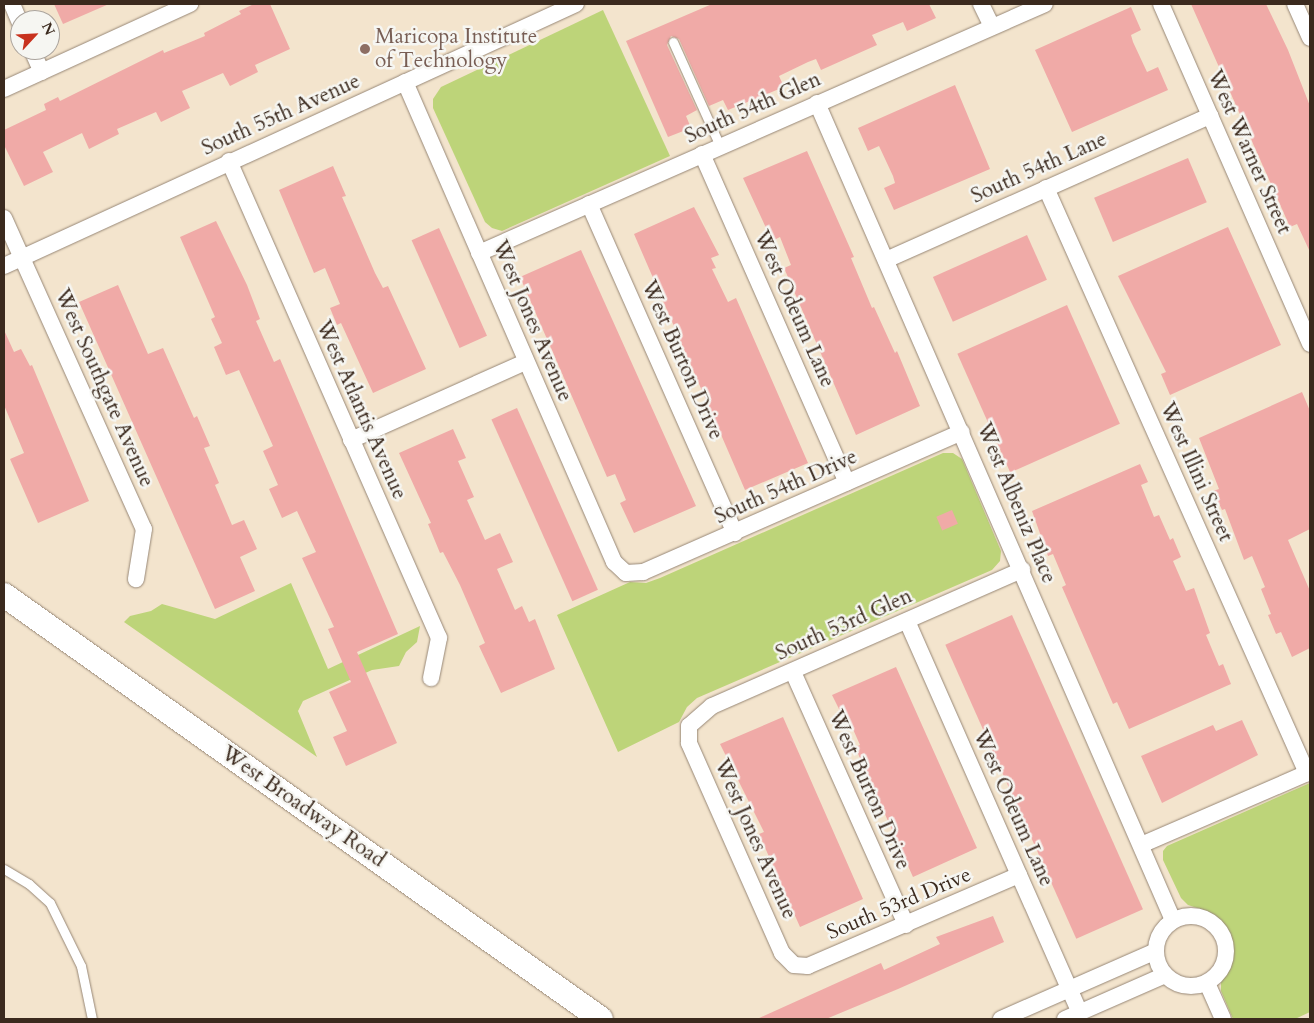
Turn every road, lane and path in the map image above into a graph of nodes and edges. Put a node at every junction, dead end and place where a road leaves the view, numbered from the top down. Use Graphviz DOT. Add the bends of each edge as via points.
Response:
graph roads {
  1 [pos="190,4"];
  2 [pos="576,4"];
  3 [pos="981,4"];
  4 [pos="1045,4"];
  5 [pos="1160,4"];
  6 [pos="1295,4"];
  7 [pos="992,28"];
  8 [pos="1310,38"];
  9 [pos="673,42"];
  10 [pos="37,60"];
  11 [pos="42,72"];
  12 [pos="405,82"];
  13 [pos="4,89"];
  14 [pos="817,104"];
  15 [pos="1210,116"];
  16 [pos="720,146"];
  17 [pos="702,154"];
  18 [pos="229,161"];
  19 [pos="1046,188"];
  20 [pos="590,204"];
  21 [pos="4,218"];
  22 [pos="479,253"];
  23 [pos="21,257"];
  24 [pos="886,260"];
  25 [pos="4,266"];
  26 [pos="1310,344"];
  27 [pos="525,362"];
  28 [pos="962,432"];
  29 [pos="351,440"];
  30 [pos="847,482"];
  31 [pos="735,533"];
  32 [pos="1022,570"];
  33 [pos="626,574"];
  34 [pos="136,579"];
  35 [pos="4,595"];
  36 [pos="907,621"];
  37 [pos="793,672"];
  38 [pos="431,678"];
  39 [pos="689,726"];
  40 [pos="1309,772"];
  41 [pos="1141,845"];
  42 [pos="4,869"];
  43 [pos="1019,875"];
  44 [pos="1174,920"];
  45 [pos="906,925"];
  46 [pos="1156,951"];
  47 [pos="794,965"];
  48 [pos="1165,975"];
  49 [pos="1207,983"];
  50 [pos="1069,989"];
  51 [pos="1080,1013"];
  52 [pos="92,1019"];
  53 [pos="602,1019"];
  54 [pos="1001,1019"];
  55 [pos="1065,1019"];
  56 [pos="1223,1019"];
  1 -- 11 [label="street"];
  2 -- 12 [label="street, South 55th Avenue"];
  3 -- 7 [label="street"];
  4 -- 7 [label="street, South 54th Glen"];
  5 -- 15 [label="street, West Warner Street"];
  6 -- 8 [label="street"];
  7 -- 14 [label="street, South 54th Glen"];
  9 -- 16 [label="lane"];
  10 -- 11 [label="street"];
  11 -- 13 [label="street"];
  12 -- 18 [label="street, South 55th Avenue"];
  12 -- 22 [label="street, West Jones Avenue"];
  14 -- 16 [label="street, South 54th Glen"];
  14 -- 24 [label="street, West Albeniz Place"];
  15 -- 19 [label="street, South 54th Lane"];
  15 -- 26 [label="street, West Warner Street"];
  16 -- 17 [label="street, South 54th Glen"];
  17 -- 20 [label="street, South 54th Glen"];
  17 -- 30 [label="street, West Odeum Lane"];
  18 -- 23 [label="street, South 55th Avenue"];
  18 -- 29 [label="street, West Atlantis Avenue"];
  19 -- 24 [label="street, South 54th Lane"];
  19 -- 40 [label="street, West Illini Street"];
  20 -- 22 [label="street, South 54th Glen"];
  20 -- 31 [label="street, West Burton Drive"];
  21 -- 23 [label="street, West Southgate Avenue"];
  22 -- 27 [label="street, West Jones Avenue"];
  23 -- 25 [label="street, South 55th Avenue"];
  23 -- 34 [label="street, West Southgate Avenue" via="144,529"];
  24 -- 28 [label="street, West Albeniz Place"];
  27 -- 29 [label="street"];
  27 -- 33 [label="street, West Jones Avenue" via="614,562"];
  28 -- 30 [label="street, South 54th Drive"];
  28 -- 32 [label="street, West Albeniz Place"];
  29 -- 38 [label="street, West Atlantis Avenue" via="438,638"];
  30 -- 31 [label="street, South 54th Drive"];
  31 -- 33 [label="street, South 54th Drive" via="643,572"];
  32 -- 36 [label="street, South 53rd Glen"];
  32 -- 41 [label="street, West Albeniz Place"];
  35 -- 53 [label="main road, West Broadway Road"];
  36 -- 37 [label="street, South 53rd Glen"];
  36 -- 43 [label="street, West Odeum Lane"];
  37 -- 39 [label="street, South 53rd Glen" via="712,706"];
  37 -- 45 [label="street, West Burton Drive"];
  39 -- 47 [label="street, West Jones Avenue" via="689,743 782,953"];
  40 -- 41 [label="street"];
  41 -- 44 [label="street, West Albeniz Place"];
  42 -- 52 [label="lane" via="29,884 50,903 81,966"];
  43 -- 45 [label="street, South 53rd Drive"];
  43 -- 50 [label="street, West Odeum Lane"];
  44 -- 46 [label="street" via="1160,933"];
  44 -- 49 [label="street" via="1196,915 1216,925 1223,934 1227,956 1216,976"];
  45 -- 47 [label="street, South 53rd Drive" via="808,966"];
  46 -- 48 [label="street"];
  46 -- 50 [label="street"];
  48 -- 49 [label="street" via="1185,986"];
  48 -- 51 [label="street"];
  49 -- 56 [label="street"];
  50 -- 51 [label="street, West Odeum Lane"];
  50 -- 54 [label="street"];
  51 -- 55 [label="street"];
}
